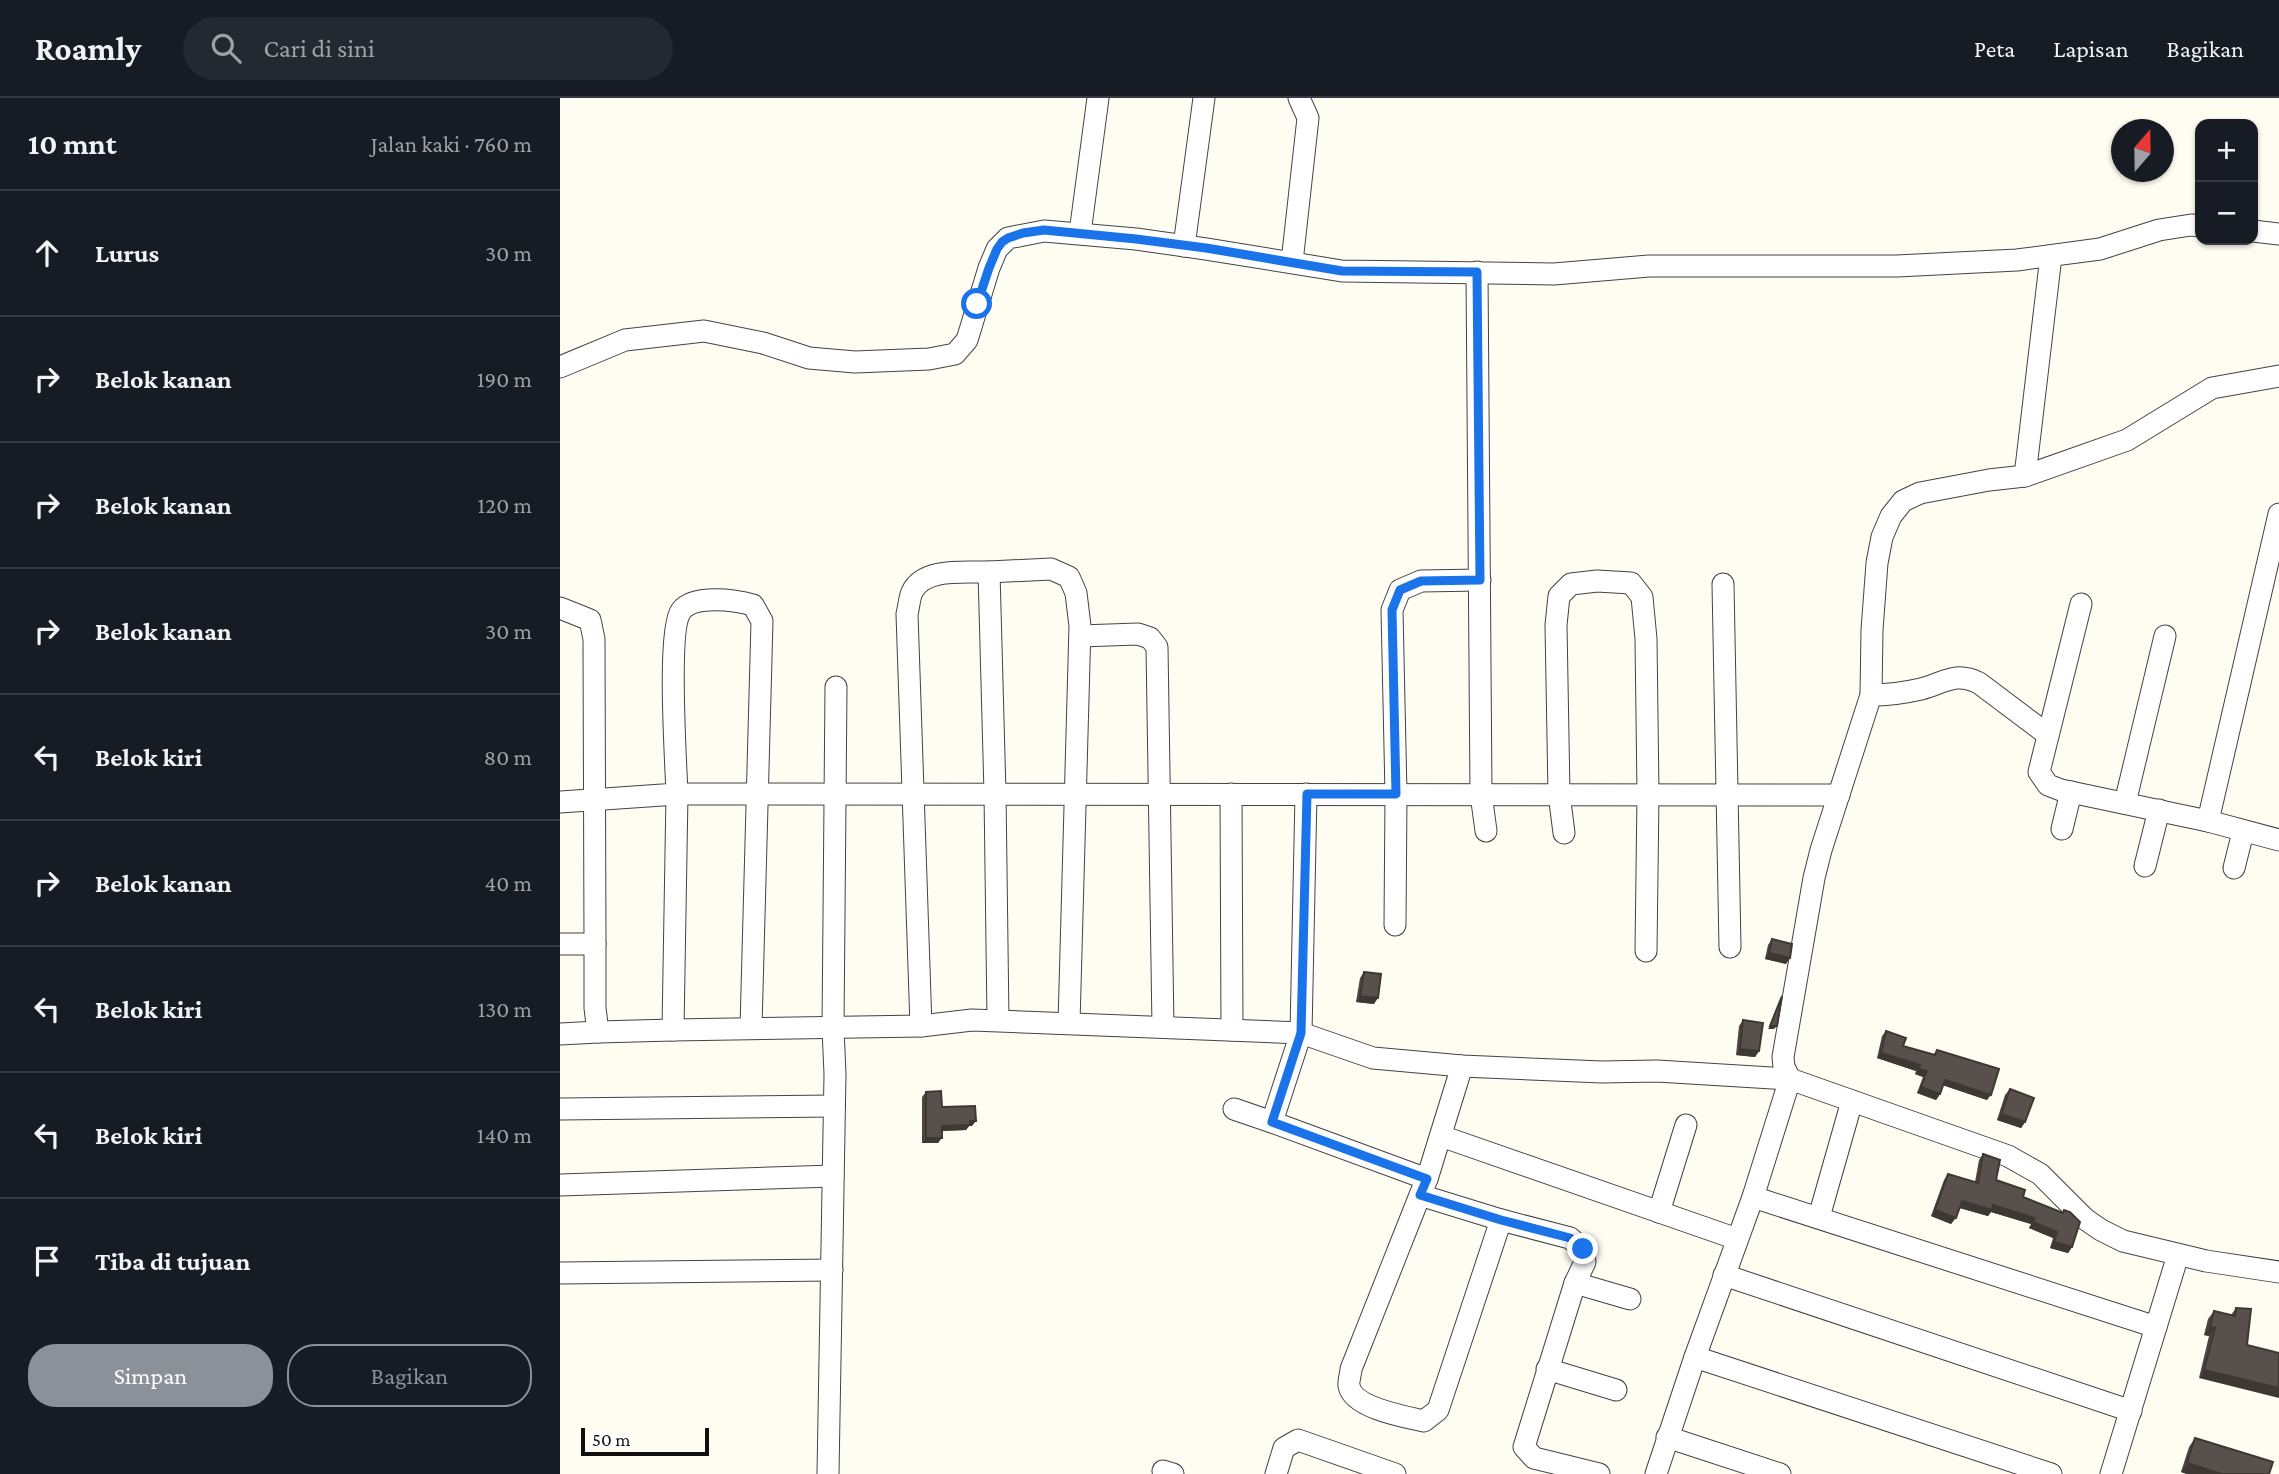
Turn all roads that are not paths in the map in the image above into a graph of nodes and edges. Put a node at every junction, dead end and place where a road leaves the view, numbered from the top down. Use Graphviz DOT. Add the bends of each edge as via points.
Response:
graph roads {
  1 [pos="1098,98"];
  2 [pos="1204,98"];
  3 [pos="1299,98"];
  4 [pos="2195,225"];
  5 [pos="2258,232"];
  6 [pos="1080,233"];
  7 [pos="2279,234"];
  8 [pos="1184,246"];
  9 [pos="2052,256"];
  10 [pos="1292,262"];
  11 [pos="1477,272"];
  12 [pos="560,367"];
  13 [pos="2279,376"];
  14 [pos="2025,476"];
  15 [pos="2279,514"];
  16 [pos="989,572"];
  17 [pos="1480,580"];
  18 [pos="1723,583"];
  19 [pos="2081,604"];
  20 [pos="560,608"];
  21 [pos="1080,636"];
  22 [pos="2165,636"];
  23 [pos="836,687"];
  24 [pos="1871,695"];
  25 [pos="2048,735"];
  26 [pos="2071,792"];
  27 [pos="757,793"];
  28 [pos="835,793"];
  29 [pos="913,793"];
  30 [pos="995,793"];
  31 [pos="677,794"];
  32 [pos="1076,794"];
  33 [pos="1159,794"];
  34 [pos="1231,794"];
  35 [pos="1307,794"];
  36 [pos="1396,794"];
  37 [pos="1481,794"];
  38 [pos="1559,794"];
  39 [pos="1648,794"];
  40 [pos="1727,794"];
  41 [pos="1839,795"];
  42 [pos="595,800"];
  43 [pos="560,802"];
  44 [pos="2125,803"];
  45 [pos="2159,810"];
  46 [pos="2208,821"];
  47 [pos="2062,829"];
  48 [pos="1486,831"];
  49 [pos="2243,832"];
  50 [pos="1564,833"];
  51 [pos="2279,840"];
  52 [pos="2145,866"];
  53 [pos="2234,868"];
  54 [pos="1395,925"];
  55 [pos="560,944"];
  56 [pos="595,944"];
  57 [pos="1730,947"];
  58 [pos="1646,951"];
  59 [pos="998,1020"];
  60 [pos="1069,1023"];
  61 [pos="921,1026"];
  62 [pos="751,1027"];
  63 [pos="1163,1027"];
  64 [pos="832,1029"];
  65 [pos="673,1030"];
  66 [pos="1232,1030"];
  67 [pos="598,1032"];
  68 [pos="1301,1033"];
  69 [pos="560,1034"];
  70 [pos="1462,1066"];
  71 [pos="1790,1079"];
  72 [pos="1852,1101"];
  73 [pos="835,1106"];
  74 [pos="1234,1109"];
  75 [pos="560,1110"];
  76 [pos="1272,1122"];
  77 [pos="1686,1125"];
  78 [pos="1440,1136"];
  79 [pos="833,1176"];
  80 [pos="560,1185"];
  81 [pos="1424,1187"];
  82 [pos="1753,1198"];
  83 [pos="1659,1212"];
  84 [pos="1819,1217"];
  85 [pos="1501,1220"];
  86 [pos="1737,1239"];
  87 [pos="2178,1255"];
  88 [pos="831,1270"];
  89 [pos="2279,1272"];
  90 [pos="560,1273"];
  91 [pos="1724,1275"];
  92 [pos="1575,1283"];
  93 [pos="1630,1299"];
  94 [pos="2157,1327"];
  95 [pos="1695,1357"];
  96 [pos="1548,1369"];
  97 [pos="1616,1390"];
  98 [pos="2131,1411"];
  99 [pos="1667,1437"];
  100 [pos="1759,1471"];
  101 [pos="828,1474"];
  102 [pos="1276,1474"];
  103 [pos="1395,1474"];
  104 [pos="1599,1474"];
  105 [pos="1656,1474"];
  106 [pos="1780,1474"];
  107 [pos="2051,1474"];
  108 [pos="2111,1474"];
  1 -- 6 [label="street"];
  2 -- 8 [label="street"];
  3 -- 10 [label="street" via="1308,118"];
  4 -- 9 [label="street"];
  5 -- 7 [label="street"];
  6 -- 8 [label="street"];
  6 -- 12 [label="street" via="1044,230 1002,242 967,340 955,354 855,362 809,358 763,342 704,331 625,340"];
  8 -- 10 [label="street"];
  9 -- 11 [label="street" via="1951,265"];
  9 -- 14 [label="street"];
  10 -- 11 [label="street" via="1342,271"];
  11 -- 17 [label="street"];
  13 -- 14 [label="street" via="2212,388 2127,440"];
  14 -- 24 [label="street" via="1920,493 1903,501 1891,516 1877,563"];
  15 -- 46 [label="street"];
  16 -- 21 [label="street" via="1051,569 1069,578 1076,593"];
  16 -- 29 [label="street" via="924,577 912,591 907,614"];
  16 -- 30 [label="street"];
  17 -- 36 [label="street" via="1421,581 1400,590 1392,610"];
  17 -- 37 [label="street"];
  18 -- 40 [label="street"];
  19 -- 25 [label="street"];
  20 -- 42 [label="street" via="590,620 594,639"];
  21 -- 32 [label="street"];
  21 -- 33 [label="street" via="1138,634 1157,647"];
  22 -- 44 [label="street"];
  23 -- 28 [label="street"];
  24 -- 25 [label="street" via="1969,677"];
  24 -- 41 [label="street"];
  25 -- 26 [label="street" via="2039,772 2048,785"];
  26 -- 44 [label="street"];
  26 -- 47 [label="street"];
  27 -- 28 [label="street"];
  27 -- 31 [label="street"];
  27 -- 31 [label="street" via="762,621 753,605 738,600 694,602 681,611 674,644"];
  27 -- 62 [label="street"];
  28 -- 29 [label="street"];
  28 -- 64 [label="street"];
  29 -- 30 [label="street"];
  29 -- 61 [label="street"];
  30 -- 32 [label="street"];
  30 -- 59 [label="street"];
  31 -- 42 [label="street"];
  31 -- 65 [label="street"];
  32 -- 33 [label="street"];
  32 -- 60 [label="street"];
  33 -- 34 [label="street"];
  33 -- 63 [label="street"];
  34 -- 35 [label="street"];
  34 -- 66 [label="street"];
  35 -- 36 [label="street"];
  35 -- 68 [label="street"];
  36 -- 37 [label="street"];
  36 -- 54 [label="street"];
  37 -- 38 [label="street"];
  37 -- 48 [label="street"];
  38 -- 39 [label="street"];
  38 -- 39 [label="street" via="1559,596 1571,584 1597,580 1631,583 1642,597"];
  38 -- 50 [label="street"];
  39 -- 40 [label="street"];
  39 -- 58 [label="street"];
  40 -- 41 [label="street"];
  40 -- 57 [label="street"];
  41 -- 71 [label="street" via="1814,878 1783,1057"];
  42 -- 43 [label="street"];
  42 -- 56 [label="street"];
  44 -- 45 [label="street"];
  45 -- 46 [label="street"];
  45 -- 52 [label="street"];
  46 -- 49 [label="street"];
  49 -- 51 [label="street"];
  49 -- 53 [label="street"];
  55 -- 56 [label="street"];
  56 -- 67 [label="street"];
  59 -- 60 [label="street"];
  59 -- 61 [label="street"];
  60 -- 63 [label="street"];
  61 -- 64 [label="street"];
  62 -- 64 [label="street"];
  62 -- 65 [label="street"];
  63 -- 66 [label="street"];
  64 -- 73 [label="street"];
  65 -- 67 [label="street"];
  66 -- 68 [label="street"];
  67 -- 69 [label="street"];
  68 -- 70 [label="street" via="1373,1058"];
  68 -- 76 [label="street"];
  70 -- 71 [label="street"];
  70 -- 78 [label="street"];
  71 -- 72 [label="street"];
  71 -- 82 [label="street"];
  72 -- 84 [label="street"];
  72 -- 87 [label="street" via="2019,1161 2040,1174 2101,1230 2123,1241"];
  73 -- 75 [label="street"];
  73 -- 79 [label="street"];
  74 -- 76 [label="street"];
  76 -- 81 [label="street"];
  77 -- 83 [label="street"];
  78 -- 81 [label="street"];
  78 -- 83 [label="street"];
  79 -- 80 [label="street"];
  79 -- 88 [label="street"];
  81 -- 85 [label="street"];
  81 -- 85 [label="street" via="1351,1369 1349,1386 1355,1398 1386,1413 1424,1421 1438,1410"];
  82 -- 84 [label="street"];
  82 -- 86 [label="street"];
  83 -- 86 [label="street"];
  84 -- 94 [label="street"];
  85 -- 92 [label="street" via="1570,1238 1583,1249 1585,1262"];
  86 -- 91 [label="street"];
  87 -- 89 [label="street"];
  87 -- 94 [label="street"];
  88 -- 90 [label="street"];
  88 -- 101 [label="street"];
  91 -- 95 [label="street"];
  91 -- 98 [label="street"];
  92 -- 93 [label="street"];
  92 -- 96 [label="street"];
  94 -- 98 [label="street"];
  95 -- 99 [label="street"];
  95 -- 107 [label="street"];
  96 -- 97 [label="street"];
  96 -- 104 [label="street" via="1524,1447 1534,1458"];
  98 -- 108 [label="street"];
  99 -- 100 [label="street"];
  99 -- 105 [label="street"];
  100 -- 106 [label="street"];
  102 -- 103 [label="street" via="1284,1448 1298,1440"];
}
